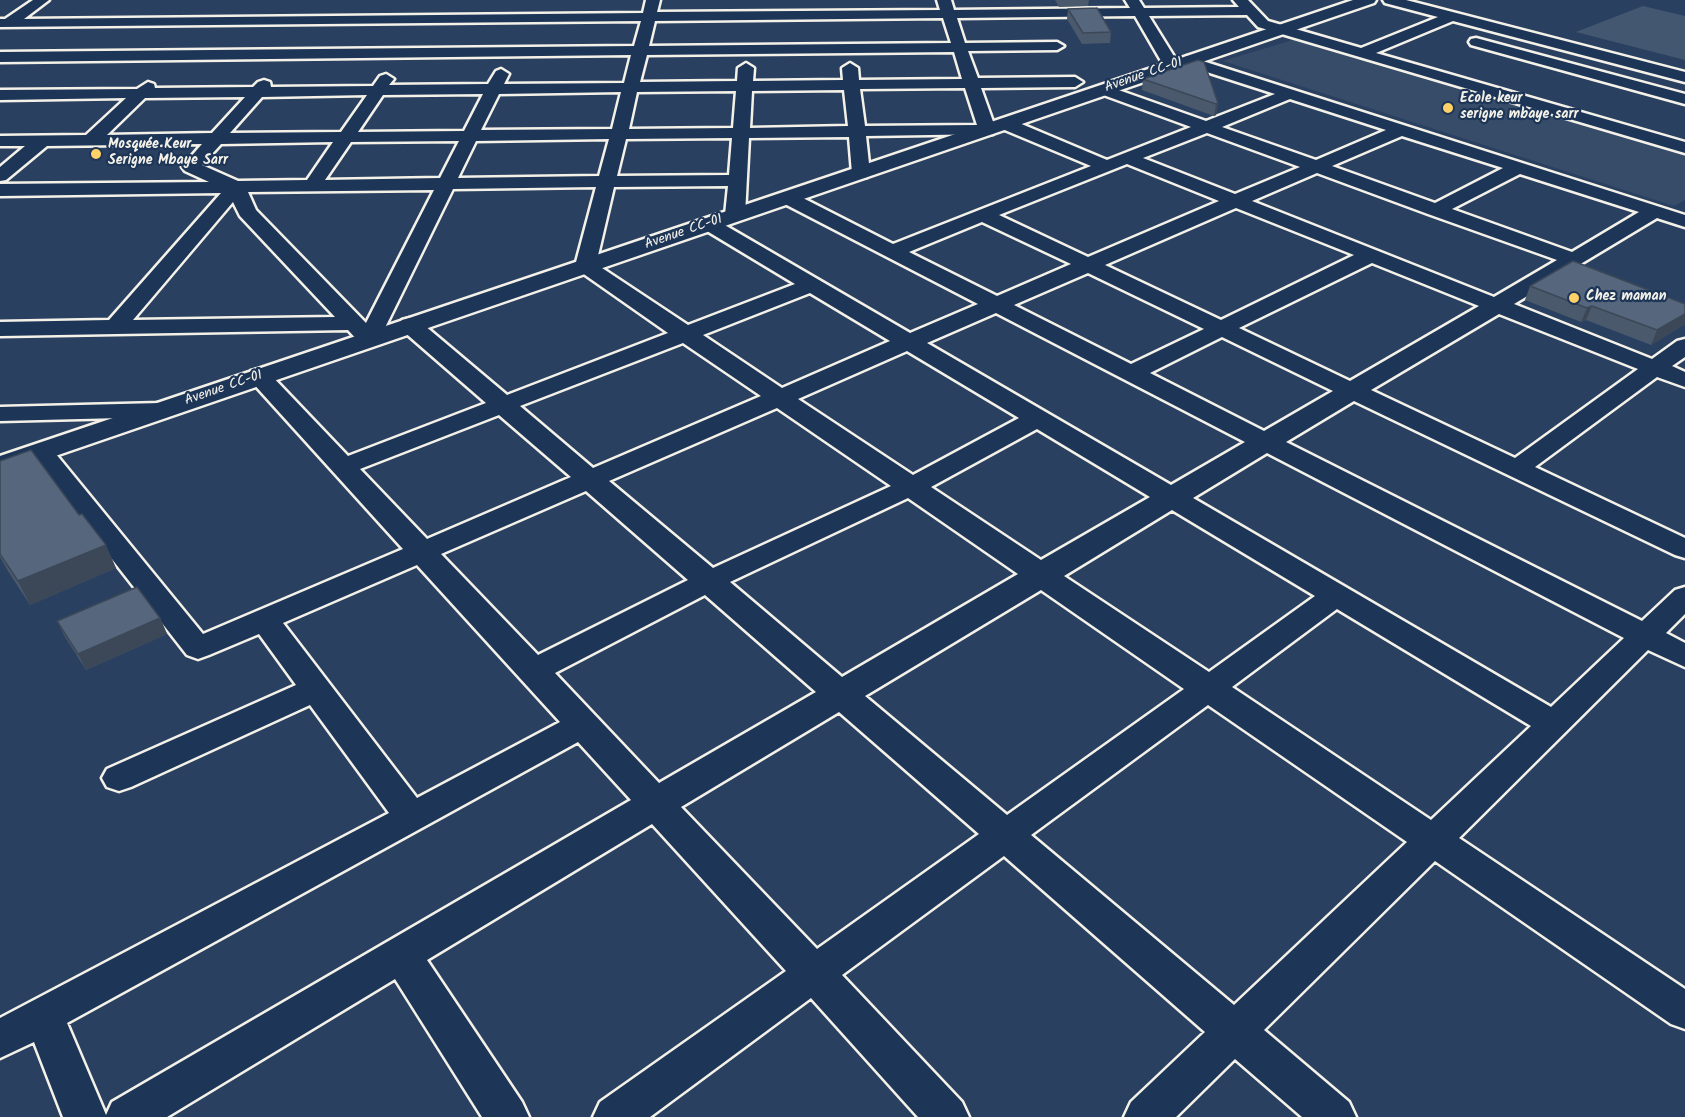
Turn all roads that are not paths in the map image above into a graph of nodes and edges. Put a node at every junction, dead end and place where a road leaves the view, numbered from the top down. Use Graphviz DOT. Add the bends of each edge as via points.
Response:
graph roads {
  1 [pos="42,0"];
  2 [pos="440,0"];
  3 [pos="538,0"];
  4 [pos="1368,0"];
  5 [pos="1390,0"];
  6 [pos="1245,5"];
  7 [pos="1038,6"];
  8 [pos="1136,6"];
  9 [pos="133,7"];
  10 [pos="234,7"];
  11 [pos="333,7"];
  12 [pos="947,7"];
  13 [pos="651,8"];
  14 [pos="1453,16"];
  15 [pos="529,18"];
  16 [pos="427,19"];
  17 [pos="322,20"];
  18 [pos="219,21"];
  19 [pos="115,22"];
  20 [pos="3,25"];
  21 [pos="845,25"];
  22 [pos="749,26"];
  23 [pos="1423,28"];
  24 [pos="1280,30"];
  25 [pos="1542,39"];
  26 [pos="960,47"];
  27 [pos="640,51"];
  28 [pos="512,52"];
  29 [pos="403,53"];
  30 [pos="1362,53"];
  31 [pos="1514,53"];
  32 [pos="291,54"];
  33 [pos="182,55"];
  34 [pos="1062,55"];
  35 [pos="0,57"];
  36 [pos="71,57"];
  37 [pos="1494,62"];
  38 [pos="1180,64"];
  39 [pos="55,69"];
  40 [pos="1475,71"];
  41 [pos="1685,77"];
  42 [pos="1616,80"];
  43 [pos="1455,81"];
  44 [pos="38,82"];
  45 [pos="971,83"];
  46 [pos="852,85"];
  47 [pos="744,86"];
  48 [pos="631,88"];
  49 [pos="494,89"];
  50 [pos="1087,90"];
  51 [pos="1595,90"];
  52 [pos="378,91"];
  53 [pos="258,92"];
  54 [pos="141,94"];
  55 [pos="1290,94"];
  56 [pos="0,95"];
  57 [pos="22,95"];
  58 [pos="1685,99"];
  59 [pos="1574,100"];
  60 [pos="1553,109"];
  61 [pos="0,113"];
  62 [pos="996,127"];
  63 [pos="1207,127"];
  64 [pos="1401,130"];
  65 [pos="856,132"];
  66 [pos="741,133"];
  67 [pos="619,135"];
  68 [pos="470,136"];
  69 [pos="345,138"];
  70 [pos="216,139"];
  71 [pos="91,140"];
  72 [pos="0,141"];
  73 [pos="42,141"];
  74 [pos="1685,148"];
  75 [pos="1127,158"];
  76 [pos="1107,166"];
  77 [pos="1316,166"];
  78 [pos="1519,167"];
  79 [pos="861,173"];
  80 [pos="0,176"];
  81 [pos="738,180"];
  82 [pos="607,182"];
  83 [pos="447,184"];
  84 [pos="312,186"];
  85 [pos="236,187"];
  86 [pos="0,190"];
  87 [pos="788,198"];
  88 [pos="1235,201"];
  89 [pos="1435,210"];
  90 [pos="735,215"];
  91 [pos="983,216"];
  92 [pos="1676,217"];
  93 [pos="710,224"];
  94 [pos="892,251"];
  95 [pos="1371,255"];
  96 [pos="1573,260"];
  97 [pos="1087,265"];
  98 [pos="585,266"];
  99 [pos="812,285"];
  100 [pos="996,304"];
  101 [pos="1496,305"];
  102 [pos="410,325"];
  103 [pos="115,327"];
  104 [pos="1219,328"];
  105 [pos="0,329"];
  106 [pos="362,331"];
  107 [pos="685,334"];
  108 [pos="909,342"];
  109 [pos="1685,346"];
  110 [pos="1654,368"];
  111 [pos="1131,373"];
  112 [pos="260,376"];
  113 [pos="1685,380"];
  114 [pos="1352,391"];
  115 [pos="780,398"];
  116 [pos="503,404"];
  117 [pos="161,410"];
  118 [pos="0,414"];
  119 [pos="1038,418"];
  120 [pos="1266,442"];
  121 [pos="42,453"];
  122 [pos="0,466"];
  123 [pos="344,466"];
  124 [pos="1516,469"];
  125 [pos="590,479"];
  126 [pos="911,487"];
  127 [pos="1172,497"];
  128 [pos="1685,549"];
  129 [pos="422,551"];
  130 [pos="1041,575"];
  131 [pos="709,581"];
  132 [pos="1336,595"];
  133 [pos="1685,597"];
  134 [pos="265,620"];
  135 [pos="1645,636"];
  136 [pos="1685,656"];
  137 [pos="533,671"];
  138 [pos="316,688"];
  139 [pos="1209,688"];
  140 [pos="841,694"];
  141 [pos="1554,724"];
  142 [pos="583,725"];
  143 [pos="119,778"];
  144 [pos="656,803"];
  145 [pos="411,817"];
  146 [pos="1005,835"];
  147 [pos="1433,840"];
  148 [pos="401,954"];
  149 [pos="814,973"];
  150 [pos="1682,1003"];
  151 [pos="44,1016"];
  152 [pos="1235,1032"];
  153 [pos="0,1039"];
  154 [pos="85,1117"];
  155 [pos="127,1117"];
  156 [pos="507,1117"];
  157 [pos="615,1117"];
  158 [pos="947,1117"];
  159 [pos="1146,1117"];
  160 [pos="1334,1117"];
  1 -- 20 [label="street"];
  2 -- 16 [label="street"];
  3 -- 15 [label="street"];
  4 -- 24 [label="main road, Avenue CC-01"];
  5 -- 14 [label="street"];
  6 -- 8 [label="street"];
  6 -- 24 [label="street" via="1263,24"];
  7 -- 8 [label="street"];
  7 -- 12 [label="street"];
  7 -- 34 [label="street"];
  8 -- 38 [label="street"];
  9 -- 19 [label="street"];
  10 -- 18 [label="street"];
  11 -- 17 [label="street"];
  12 -- 21 [label="street"];
  12 -- 26 [label="street"];
  13 -- 15 [label="street"];
  13 -- 22 [label="street"];
  13 -- 27 [label="street"];
  14 -- 23 [label="street"];
  14 -- 25 [label="street"];
  15 -- 16 [label="street"];
  15 -- 28 [label="street"];
  16 -- 17 [label="street"];
  16 -- 29 [label="street"];
  17 -- 18 [label="street"];
  17 -- 32 [label="street"];
  18 -- 19 [label="street"];
  18 -- 33 [label="street"];
  19 -- 20 [label="street"];
  19 -- 36 [label="street"];
  21 -- 22 [label="street"];
  21 -- 22 [label="street"];
  21 -- 26 [label="street"];
  21 -- 46 [label="street"];
  22 -- 27 [label="street"];
  22 -- 47 [label="street"];
  23 -- 30 [label="street"];
  23 -- 31 [label="street"];
  24 -- 30 [label="street"];
  24 -- 38 [label="main road, Avenue CC-01"];
  25 -- 31 [label="street"];
  25 -- 41 [label="street"];
  26 -- 34 [label="street"];
  26 -- 45 [label="street"];
  27 -- 28 [label="street"];
  27 -- 48 [label="street"];
  28 -- 29 [label="street"];
  28 -- 49 [label="street"];
  29 -- 32 [label="street"];
  29 -- 52 [label="street"];
  30 -- 43 [label="street"];
  31 -- 37 [label="street"];
  31 -- 42 [label="street"];
  32 -- 33 [label="street"];
  32 -- 53 [label="street"];
  33 -- 36 [label="street"];
  33 -- 54 [label="street"];
  34 -- 50 [label="street"];
  35 -- 36 [label="street"];
  36 -- 39 [label="street"];
  38 -- 50 [label="main road, Avenue CC-01"];
  38 -- 55 [label="street"];
  40 -- 43 [label="street"];
  42 -- 51 [label="street"];
  42 -- 58 [label="street"];
  43 -- 60 [label="street"];
  44 -- 57 [label="street"];
  45 -- 46 [label="street"];
  45 -- 50 [label="street"];
  45 -- 62 [label="street"];
  46 -- 47 [label="street"];
  46 -- 65 [label="street"];
  47 -- 48 [label="street"];
  47 -- 66 [label="street"];
  48 -- 49 [label="street"];
  48 -- 67 [label="street"];
  49 -- 52 [label="street"];
  49 -- 68 [label="street"];
  50 -- 62 [label="main road, Avenue CC-01"];
  50 -- 63 [label="street"];
  52 -- 53 [label="street"];
  52 -- 69 [label="street"];
  53 -- 54 [label="street"];
  53 -- 70 [label="street"];
  54 -- 57 [label="street"];
  54 -- 71 [label="street"];
  55 -- 63 [label="street"];
  55 -- 64 [label="street"];
  56 -- 57 [label="street"];
  57 -- 61 [label="street"];
  59 -- 60 [label="street"];
  60 -- 74 [label="street"];
  62 -- 65 [label="street"];
  62 -- 76 [label="street"];
  62 -- 79 [label="main road, Avenue CC-01"];
  63 -- 75 [label="street"];
  63 -- 77 [label="street"];
  64 -- 77 [label="street"];
  64 -- 78 [label="street"];
  65 -- 66 [label="street"];
  65 -- 79 [label="street"];
  66 -- 67 [label="street"];
  66 -- 81 [label="street"];
  67 -- 68 [label="street"];
  67 -- 82 [label="street"];
  68 -- 69 [label="street"];
  68 -- 83 [label="street"];
  69 -- 70 [label="street"];
  69 -- 84 [label="street"];
  70 -- 71 [label="street"];
  70 -- 85 [label="street" via="191,167"];
  71 -- 73 [label="street"];
  72 -- 73 [label="street"];
  73 -- 80 [label="street"];
  75 -- 76 [label="street"];
  75 -- 88 [label="street"];
  76 -- 91 [label="street"];
  77 -- 88 [label="street"];
  77 -- 89 [label="street"];
  78 -- 89 [label="street"];
  78 -- 92 [label="street"];
  79 -- 87 [label="main road, Avenue CC-01"];
  81 -- 82 [label="street"];
  81 -- 90 [label="street"];
  82 -- 83 [label="street"];
  82 -- 98 [label="street"];
  83 -- 84 [label="street"];
  83 -- 106 [label="street"];
  84 -- 85 [label="street"];
  85 -- 86 [label="street"];
  85 -- 103 [label="street"];
  85 -- 106 [label="street" via="247,212"];
  87 -- 90 [label="main road, Avenue CC-01"];
  87 -- 94 [label="street"];
  88 -- 95 [label="street"];
  88 -- 97 [label="street"];
  89 -- 96 [label="street"];
  90 -- 93 [label="main road, Avenue CC-01"];
  91 -- 94 [label="street"];
  91 -- 97 [label="street"];
  92 -- 96 [label="street"];
  93 -- 98 [label="main road, Avenue CC-01"];
  93 -- 99 [label="street"];
  94 -- 100 [label="street"];
  95 -- 101 [label="street"];
  95 -- 104 [label="street"];
  96 -- 101 [label="street"];
  97 -- 100 [label="street"];
  97 -- 104 [label="street"];
  98 -- 102 [label="main road, Avenue CC-01"];
  98 -- 107 [label="street"];
  99 -- 107 [label="street"];
  99 -- 108 [label="street"];
  100 -- 108 [label="street"];
  100 -- 111 [label="street"];
  101 -- 110 [label="street"];
  101 -- 114 [label="street"];
  102 -- 106 [label="main road, Avenue CC-01"];
  102 -- 116 [label="street"];
  103 -- 105 [label="street"];
  103 -- 106 [label="street"];
  104 -- 111 [label="street"];
  104 -- 114 [label="street"];
  106 -- 112 [label="main road, Avenue CC-01"];
  107 -- 115 [label="street"];
  107 -- 116 [label="street"];
  108 -- 115 [label="street"];
  108 -- 119 [label="street"];
  109 -- 110 [label="street"];
  110 -- 113 [label="street"];
  110 -- 124 [label="street"];
  111 -- 120 [label="street"];
  112 -- 117 [label="main road, Avenue CC-01"];
  112 -- 123 [label="street"];
  114 -- 120 [label="street"];
  114 -- 124 [label="street"];
  115 -- 125 [label="street"];
  115 -- 126 [label="street"];
  116 -- 123 [label="street"];
  116 -- 125 [label="street"];
  117 -- 118 [label="street"];
  117 -- 121 [label="main road, Avenue CC-01"];
  119 -- 126 [label="street"];
  119 -- 127 [label="street"];
  120 -- 127 [label="street"];
  120 -- 135 [label="street"];
  121 -- 122 [label="main road, Avenue CC-01"];
  121 -- 134 [label="street" via="198,648"];
  123 -- 129 [label="street"];
  124 -- 128 [label="street"];
  125 -- 129 [label="street"];
  125 -- 131 [label="street"];
  126 -- 130 [label="street"];
  126 -- 131 [label="street"];
  127 -- 130 [label="street"];
  127 -- 132 [label="street"];
  129 -- 134 [label="street"];
  129 -- 137 [label="street"];
  130 -- 139 [label="street"];
  130 -- 140 [label="street"];
  131 -- 137 [label="street"];
  131 -- 140 [label="street"];
  132 -- 139 [label="street"];
  132 -- 141 [label="street"];
  133 -- 135 [label="street"];
  134 -- 138 [label="street"];
  135 -- 136 [label="street"];
  135 -- 141 [label="street"];
  137 -- 142 [label="street"];
  138 -- 143 [label="street"];
  138 -- 145 [label="street"];
  139 -- 146 [label="street"];
  139 -- 147 [label="street"];
  140 -- 144 [label="street"];
  140 -- 146 [label="street"];
  141 -- 147 [label="street"];
  142 -- 144 [label="street"];
  142 -- 145 [label="street"];
  144 -- 148 [label="street"];
  144 -- 149 [label="street"];
  145 -- 151 [label="street"];
  146 -- 149 [label="street"];
  146 -- 152 [label="street"];
  147 -- 150 [label="street"];
  147 -- 152 [label="street"];
  148 -- 155 [label="street"];
  148 -- 156 [label="street"];
  149 -- 157 [label="street"];
  149 -- 158 [label="street"];
  151 -- 153 [label="street"];
  151 -- 154 [label="street"];
  152 -- 159 [label="street"];
  152 -- 160 [label="street"];
}
